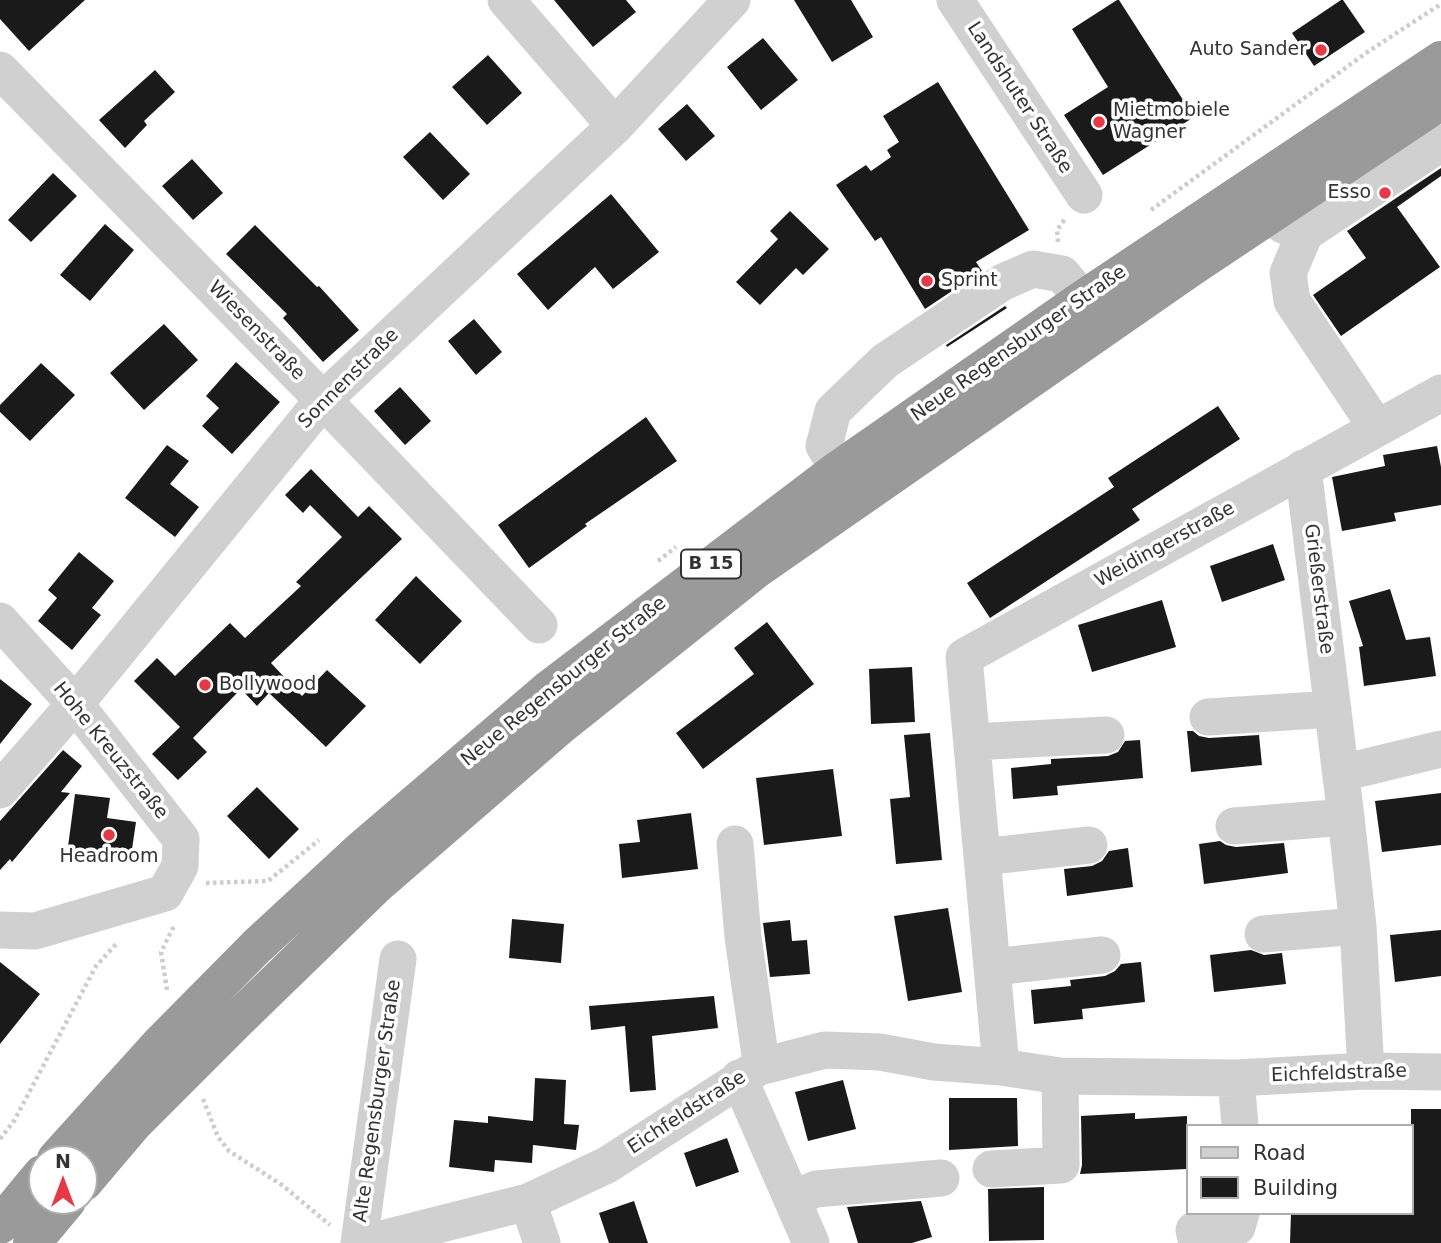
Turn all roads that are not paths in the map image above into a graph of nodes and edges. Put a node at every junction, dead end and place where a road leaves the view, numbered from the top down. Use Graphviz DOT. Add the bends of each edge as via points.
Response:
graph roads {
  1 [pos="506,0"];
  2 [pos="732,0"];
  3 [pos="955,0"];
  4 [pos="1441,60"];
  5 [pos="0,69"];
  6 [pos="1441,102"];
  7 [pos="615,126"];
  8 [pos="1441,143"];
  9 [pos="1084,195"];
  10 [pos="1265,219"];
  11 [pos="1306,233"];
  12 [pos="1073,287"];
  13 [pos="1441,393"];
  14 [pos="323,400"];
  15 [pos="1377,428"];
  16 [pos="1303,468"];
  17 [pos="839,469"];
  18 [pos="0,621"];
  19 [pos="538,625"];
  20 [pos="75,704"];
  21 [pos="1334,709"];
  22 [pos="1208,717"];
  23 [pos="1106,735"];
  24 [pos="972,743"];
  25 [pos="1441,750"];
  26 [pos="1342,773"];
  27 [pos="0,790"];
  28 [pos="1346,817"];
  29 [pos="1234,826"];
  30 [pos="735,844"];
  31 [pos="1089,845"];
  32 [pos="982,857"];
  33 [pos="1358,926"];
  34 [pos="0,930"];
  35 [pos="1263,934"];
  36 [pos="1102,955"];
  37 [pos="398,959"];
  38 [pos="993,967"];
  39 [pos="1000,1067"];
  40 [pos="1366,1071"];
  41 [pos="749,1072"];
  42 [pos="1441,1072"];
  43 [pos="1060,1076"];
  44 [pos="1236,1078"];
  45 [pos="1240,1124"];
  46 [pos="69,1145"];
  47 [pos="98,1166"];
  48 [pos="990,1169"];
  49 [pos="941,1178"];
  50 [pos="28,1191"];
  51 [pos="792,1199"];
  52 [pos="528,1202"];
  53 [pos="56,1215"];
  54 [pos="1240,1215"];
  55 [pos="0,1225"];
  56 [pos="354,1238"];
  57 [pos="32,1243"];
  58 [pos="542,1243"];
  59 [pos="811,1243"];
  60 [pos="1197,1243"];
  1 -- 7 [label="street"];
  2 -- 7 [label="street, Sonnenstraße"];
  3 -- 9 [label="street, Landshuter Straße"];
  4 -- 12 [label="highway, Neue Regensburger Straße / B 15"];
  5 -- 14 [label="street, Wiesenstraße"];
  6 -- 10 [label="highway, Neue Regensburger Straße / B 15"];
  7 -- 14 [label="street, Sonnenstraße"];
  8 -- 11 [label="street"];
  10 -- 11 [label="street"];
  10 -- 47 [label="highway, Neue Regensburger Straße / B 15" via="757,569 560,726 374,887 237,1018"];
  11 -- 15 [label="street" via="1288,273 1292,301"];
  12 -- 17 [label="highway, Neue Regensburger Straße / B 15"];
  12 -- 17 [label="street" via="1033,269 1003,282 885,361 833,411 824,446"];
  13 -- 15 [label="street, Weidingerstraße"];
  14 -- 19 [label="street, Wiesenstraße"];
  14 -- 20 [label="street, Sonnenstraße"];
  15 -- 16 [label="street, Weidingerstraße"];
  16 -- 21 [label="street, Grießerstraße"];
  16 -- 24 [label="street, Weidingerstraße" via="964,657"];
  17 -- 46 [label="highway, Neue Regensburger Straße / B 15" via="559,682 361,850 257,946"];
  18 -- 20 [label="street, Hohe Kreuzstraße"];
  20 -- 27 [label="street, Sonnenstraße"];
  20 -- 34 [label="street, Hohe Kreuzstraße" via="181,839 172,905 35,931"];
  21 -- 22 [label="street"];
  21 -- 26 [label="street, Grießerstraße"];
  23 -- 24 [label="street"];
  24 -- 32 [label="street, Weidingerstraße"];
  25 -- 26 [label="street"];
  26 -- 28 [label="street, Grießerstraße"];
  28 -- 29 [label="street"];
  28 -- 33 [label="street, Grießerstraße"];
  30 -- 41 [label="street" via="760,1055"];
  31 -- 32 [label="street"];
  32 -- 38 [label="street, Weidingerstraße"];
  33 -- 35 [label="street"];
  33 -- 40 [label="street, Grießerstraße"];
  36 -- 38 [label="street"];
  37 -- 56 [label="street, Alte Regensburger Straße"];
  38 -- 39 [label="street, Weidingerstraße"];
  39 -- 41 [label="street, Eichfeldstraße" via="825,1050"];
  39 -- 43 [label="street, Eichfeldstraße"];
  40 -- 42 [label="street, Eichfeldstraße"];
  40 -- 44 [label="street, Eichfeldstraße"];
  41 -- 51 [label="street"];
  41 -- 52 [label="street, Eichfeldstraße" via="607,1165"];
  43 -- 44 [label="street, Eichfeldstraße"];
  43 -- 48 [label="street" via="1061,1165"];
  44 -- 45 [label="street"];
  49 -- 51 [label="street" via="816,1189"];
  50 -- 55 [label="highway"];
  51 -- 59 [label="street"];
  52 -- 56 [label="street, Eichfeldstraße"];
  52 -- 58 [label="street"];
  53 -- 57 [label="highway"];
  54 -- 60 [label="street" via="1237,1227 1194,1230"];
}
